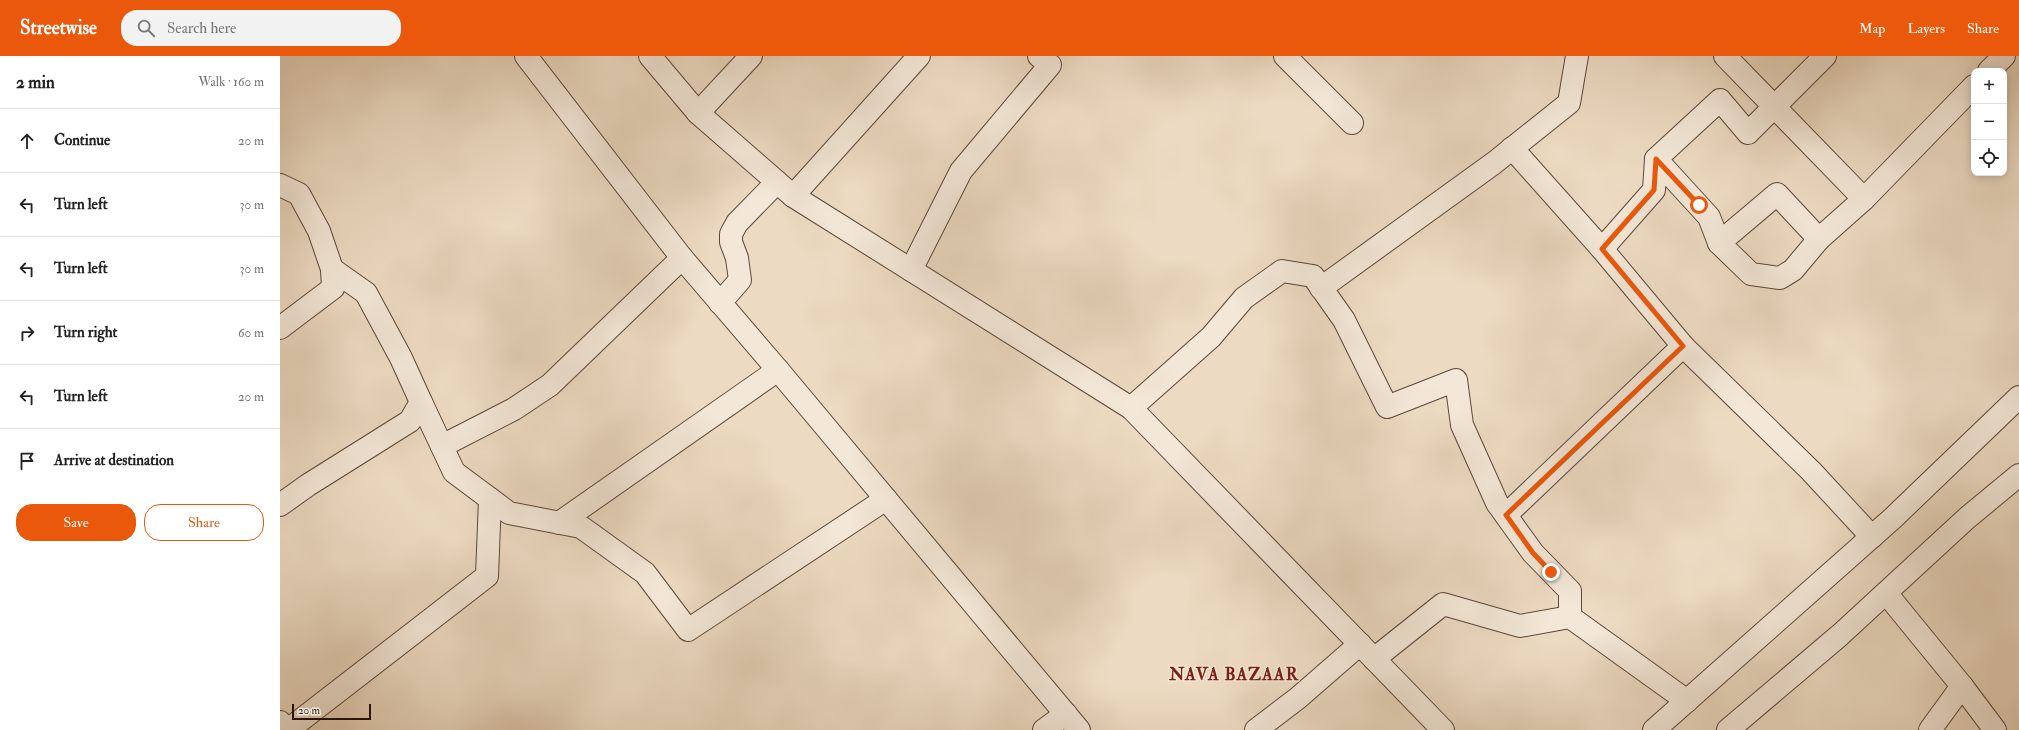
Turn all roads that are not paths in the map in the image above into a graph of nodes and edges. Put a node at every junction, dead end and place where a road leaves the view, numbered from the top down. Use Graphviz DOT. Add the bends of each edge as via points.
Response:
graph roads {
  1 [pos="526,56"];
  2 [pos="650,56"];
  3 [pos="751,56"];
  4 [pos="919,56"];
  5 [pos="1285,56"];
  6 [pos="1576,56"];
  7 [pos="1725,56"];
  8 [pos="1825,56"];
  9 [pos="2004,56"];
  10 [pos="1049,59"];
  11 [pos="1992,68"];
  12 [pos="1971,89"];
  13 [pos="1775,108"];
  14 [pos="698,113"];
  15 [pos="1352,123"];
  16 [pos="1512,148"];
  17 [pos="1656,159"];
  18 [pos="777,182"];
  19 [pos="280,185"];
  20 [pos="793,196"];
  21 [pos="1864,199"];
  22 [pos="1819,239"];
  23 [pos="1719,243"];
  24 [pos="1602,249"];
  25 [pos="682,258"];
  26 [pos="332,270"];
  27 [pos="911,270"];
  28 [pos="1321,288"];
  29 [pos="720,303"];
  30 [pos="280,328"];
  31 [pos="1683,346"];
  32 [pos="778,370"];
  33 [pos="2019,397"];
  34 [pos="421,402"];
  35 [pos="1132,408"];
  36 [pos="442,446"];
  37 [pos="2019,475"];
  38 [pos="886,499"];
  39 [pos="490,500"];
  40 [pos="280,505"];
  41 [pos="1506,515"];
  42 [pos="559,523"];
  43 [pos="1872,537"];
  44 [pos="1886,593"];
  45 [pos="1570,617"];
  46 [pos="1367,651"];
  47 [pos="1962,686"];
  48 [pos="1686,701"];
  49 [pos="280,722"];
  50 [pos="1072,722"];
  51 [pos="288,730"];
  52 [pos="1044,730"];
  53 [pos="1256,730"];
  54 [pos="1443,730"];
  55 [pos="1654,730"];
  56 [pos="1728,730"];
  57 [pos="1930,730"];
  58 [pos="1995,730"];
  1 -- 25 [label="street"];
  2 -- 14 [label="street"];
  3 -- 14 [label="street"];
  4 -- 20 [label="street"];
  5 -- 15 [label="street"];
  6 -- 16 [label="street" via="1569,103"];
  7 -- 13 [label="street"];
  8 -- 13 [label="street"];
  9 -- 11 [label="street"];
  10 -- 27 [label="street" via="961,171"];
  12 -- 21 [label="street"];
  13 -- 17 [label="street" via="1748,133 1720,100"];
  13 -- 21 [label="street"];
  14 -- 18 [label="street"];
  16 -- 24 [label="street"];
  16 -- 28 [label="street"];
  17 -- 23 [label="street" via="1709,217"];
  17 -- 24 [label="street" via="1654,190"];
  18 -- 20 [label="street"];
  18 -- 29 [label="street" via="737,223 730,234 740,280"];
  19 -- 26 [label="street" via="299,194 319,231"];
  20 -- 27 [label="street"];
  21 -- 22 [label="street"];
  22 -- 23 [label="street" via="1793,270 1780,278 1751,274"];
  22 -- 23 [label="street" via="1777,194"];
  24 -- 31 [label="street"];
  25 -- 29 [label="street"];
  25 -- 36 [label="street" via="550,385 514,409"];
  26 -- 30 [label="street" via="333,288"];
  26 -- 34 [label="street" via="366,293"];
  27 -- 35 [label="street"];
  28 -- 35 [label="street" via="1313,276 1282,271 1244,298 1211,337"];
  28 -- 41 [label="street" via="1344,320 1387,407 1456,380 1462,425"];
  29 -- 32 [label="street"];
  31 -- 41 [label="street"];
  31 -- 43 [label="street" via="1801,460"];
  32 -- 38 [label="street"];
  32 -- 42 [label="street"];
  33 -- 43 [label="street"];
  34 -- 36 [label="street"];
  34 -- 40 [label="street" via="410,421"];
  35 -- 46 [label="street"];
  36 -- 39 [label="street" via="454,472"];
  37 -- 44 [label="street" via="1967,518"];
  38 -- 42 [label="street" via="688,630 645,573 581,527"];
  38 -- 50 [label="street"];
  39 -- 42 [label="street" via="509,513"];
  39 -- 51 [label="street" via="487,576"];
  41 -- 45 [label="street" via="1533,553 1570,591"];
  43 -- 48 [label="street"];
  44 -- 47 [label="street"];
  44 -- 56 [label="street"];
  45 -- 46 [label="street" via="1520,626 1443,604"];
  45 -- 48 [label="street"];
  46 -- 53 [label="street"];
  46 -- 54 [label="street"];
  47 -- 57 [label="street"];
  47 -- 58 [label="street"];
  48 -- 55 [label="street"];
  49 -- 51 [label="street"];
  50 -- 52 [label="street"];
}
